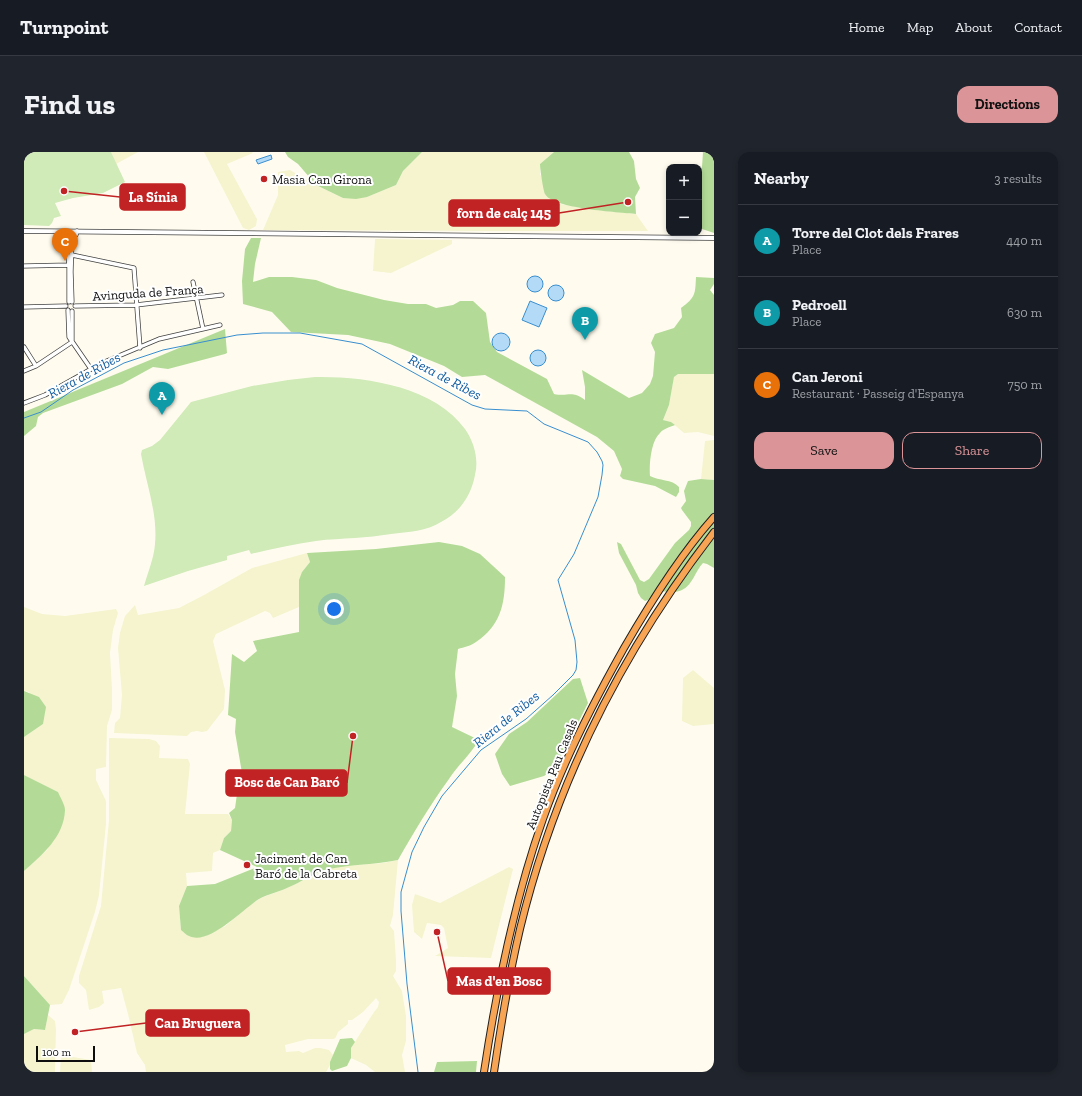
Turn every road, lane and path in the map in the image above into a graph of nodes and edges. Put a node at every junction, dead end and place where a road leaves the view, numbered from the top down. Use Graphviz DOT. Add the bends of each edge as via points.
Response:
graph roads {
  1 [pos="24,231"];
  2 [pos="77,231"];
  3 [pos="60,232"];
  4 [pos="66,238"];
  5 [pos="72,238"];
  6 [pos="714,238"];
  7 [pos="72,255"];
  8 [pos="70,265"];
  9 [pos="24,266"];
  10 [pos="193,282"];
  11 [pos="222,295"];
  12 [pos="196,299"];
  13 [pos="70,302"];
  14 [pos="136,305"];
  15 [pos="75,306"];
  16 [pos="24,307"];
  17 [pos="68,309"];
  18 [pos="220,326"];
  19 [pos="203,328"];
  20 [pos="72,342"];
  21 [pos="24,347"];
  22 [pos="140,348"];
  23 [pos="36,366"];
  24 [pos="91,369"];
  25 [pos="24,371"];
  26 [pos="24,403"];
  27 [pos="713,518"];
  28 [pos="714,532"];
  29 [pos="484,1072"];
  30 [pos="494,1072"];
  1 -- 3 [label="street"];
  2 -- 3 [label="street"];
  2 -- 5 [label="street"];
  2 -- 6 [label="street"];
  3 -- 4 [label="street"];
  4 -- 5 [label="street"];
  4 -- 8 [label="street"];
  5 -- 7 [label="street"];
  7 -- 8 [label="street"];
  7 -- 14 [label="street" via="134,268"];
  8 -- 9 [label="street"];
  8 -- 13 [label="street"];
  10 -- 12 [label="street"];
  11 -- 12 [label="street, Avinguda de França"];
  12 -- 14 [label="street, Avinguda de França"];
  12 -- 19 [label="street"];
  13 -- 15 [label="street"];
  13 -- 17 [label="street"];
  14 -- 15 [label="street, Avinguda de França"];
  14 -- 22 [label="street"];
  15 -- 17 [label="street"];
  16 -- 17 [label="street"];
  17 -- 20 [label="street"];
  18 -- 19 [label="street"];
  19 -- 22 [label="street" via="159,339"];
  20 -- 23 [label="street"];
  20 -- 24 [label="street"];
  21 -- 23 [label="street"];
  22 -- 24 [label="street"];
  23 -- 25 [label="street"];
  24 -- 26 [label="street" via="45,395"];
  27 -- 29 [label="highway, Autopista Pau Casals" via="679,562 639,622 586,717 556,786 534,845 512,924"];
  28 -- 30 [label="highway, Autopista Pau Casals" via="664,600 629,657 595,722 565,789 543,849 520,929 502,1016"];
}
